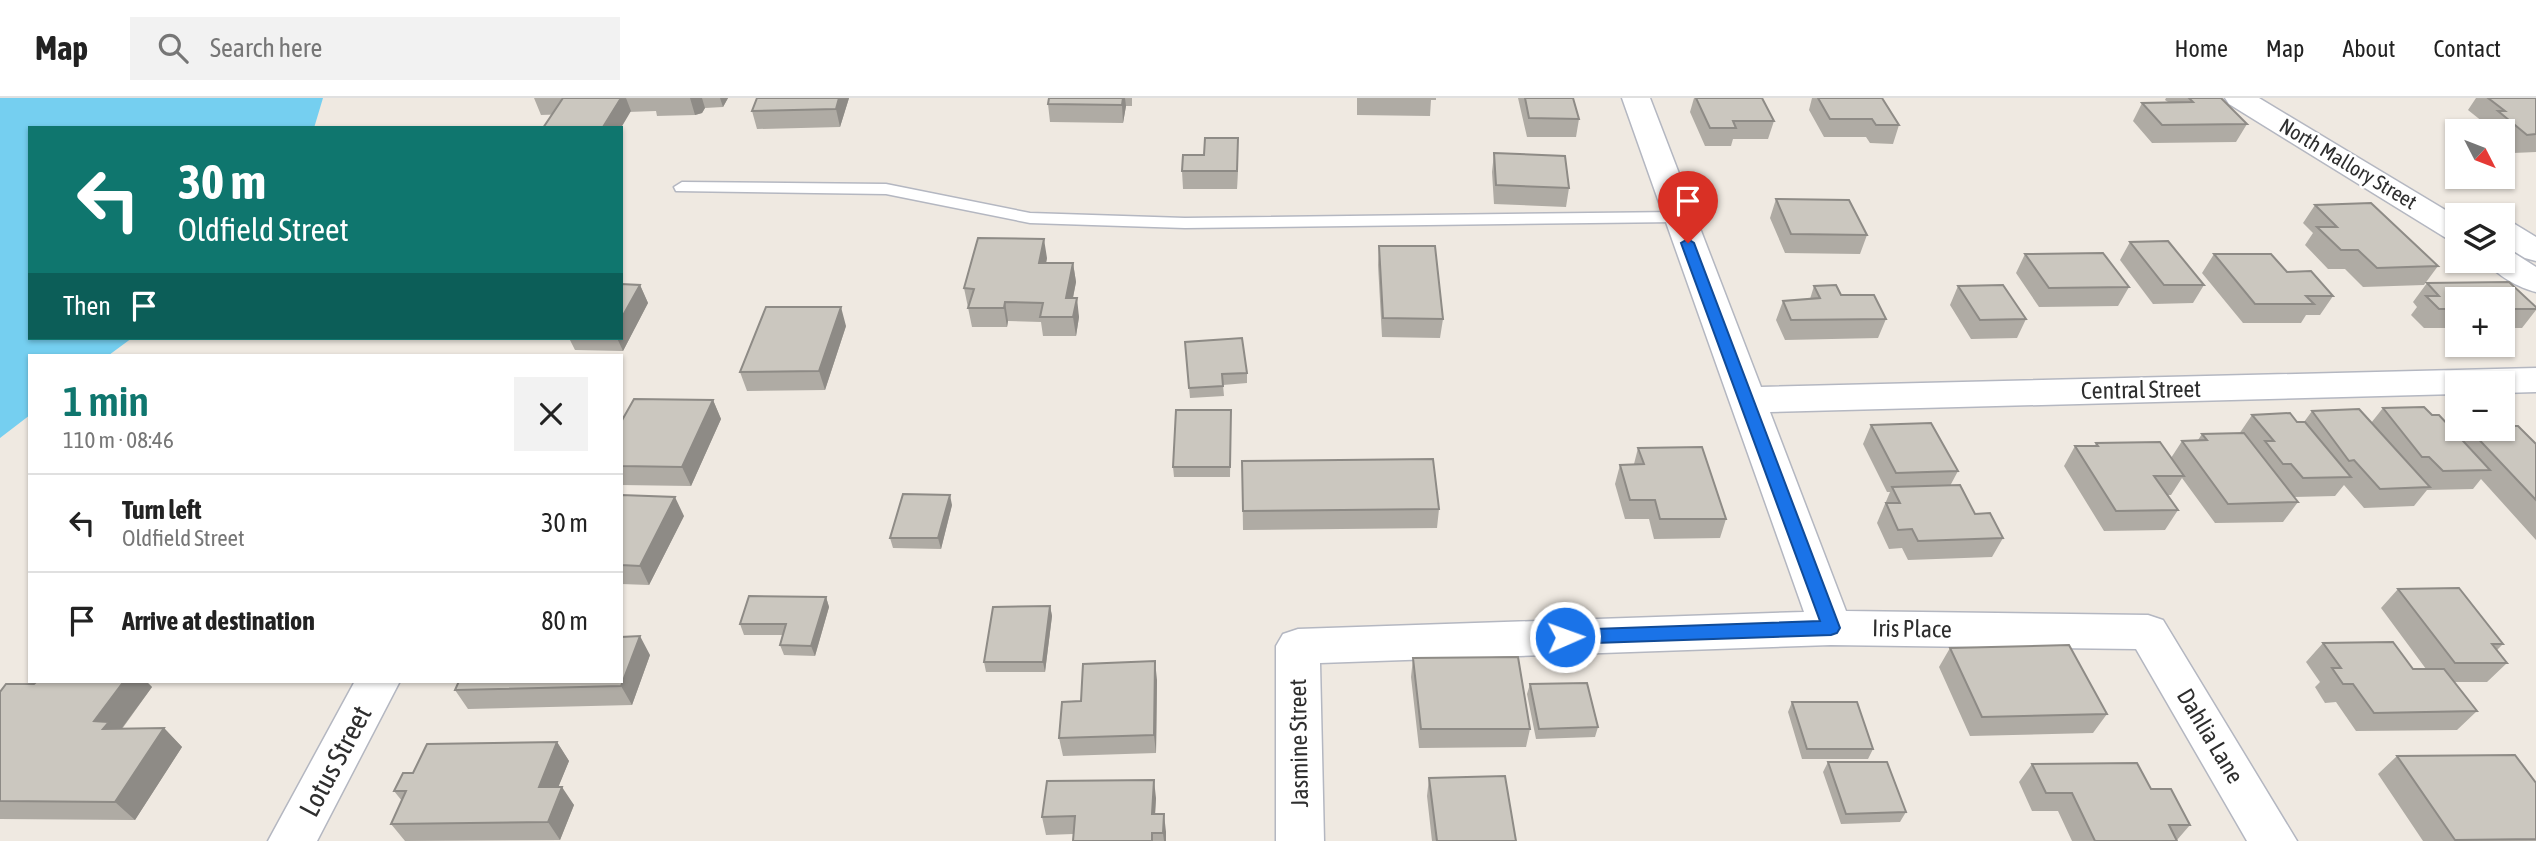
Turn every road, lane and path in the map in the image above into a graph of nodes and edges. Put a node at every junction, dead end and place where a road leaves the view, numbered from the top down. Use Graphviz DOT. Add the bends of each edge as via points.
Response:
graph roads {
  1 [pos="1636,98"];
  2 [pos="2239,98"];
  3 [pos="2282,98"];
  4 [pos="681,187"];
  5 [pos="2458,203"];
  6 [pos="1678,217"];
  7 [pos="2445,224"];
  8 [pos="2515,238"];
  9 [pos="2536,251"];
  10 [pos="2515,268"];
  11 [pos="2536,282"];
  12 [pos="2536,380"];
  13 [pos="1745,400"];
  14 [pos="1831,628"];
  15 [pos="2148,632"];
  16 [pos="1298,646"];
  17 [pos="377,683"];
  18 [pos="292,841"];
  19 [pos="1300,841"];
  20 [pos="2273,841"];
  1 -- 6 [label="street"];
  2 -- 7 [label="street, North Mallory Street"];
  3 -- 5 [label="street, North Mallory Street"];
  4 -- 6 [label="lane" via="886,188 996,214 1172,223"];
  6 -- 13 [label="street"];
  8 -- 9 [label="street"];
  10 -- 11 [label="street"];
  12 -- 13 [label="street, Central Street"];
  13 -- 14 [label="street"];
  14 -- 15 [label="street, Iris Place"];
  14 -- 16 [label="street, Iris Place"];
  15 -- 20 [label="street, Dahlia Lane"];
  16 -- 19 [label="street, Jasmine Street"];
  17 -- 18 [label="street, Lotus Street"];
}
